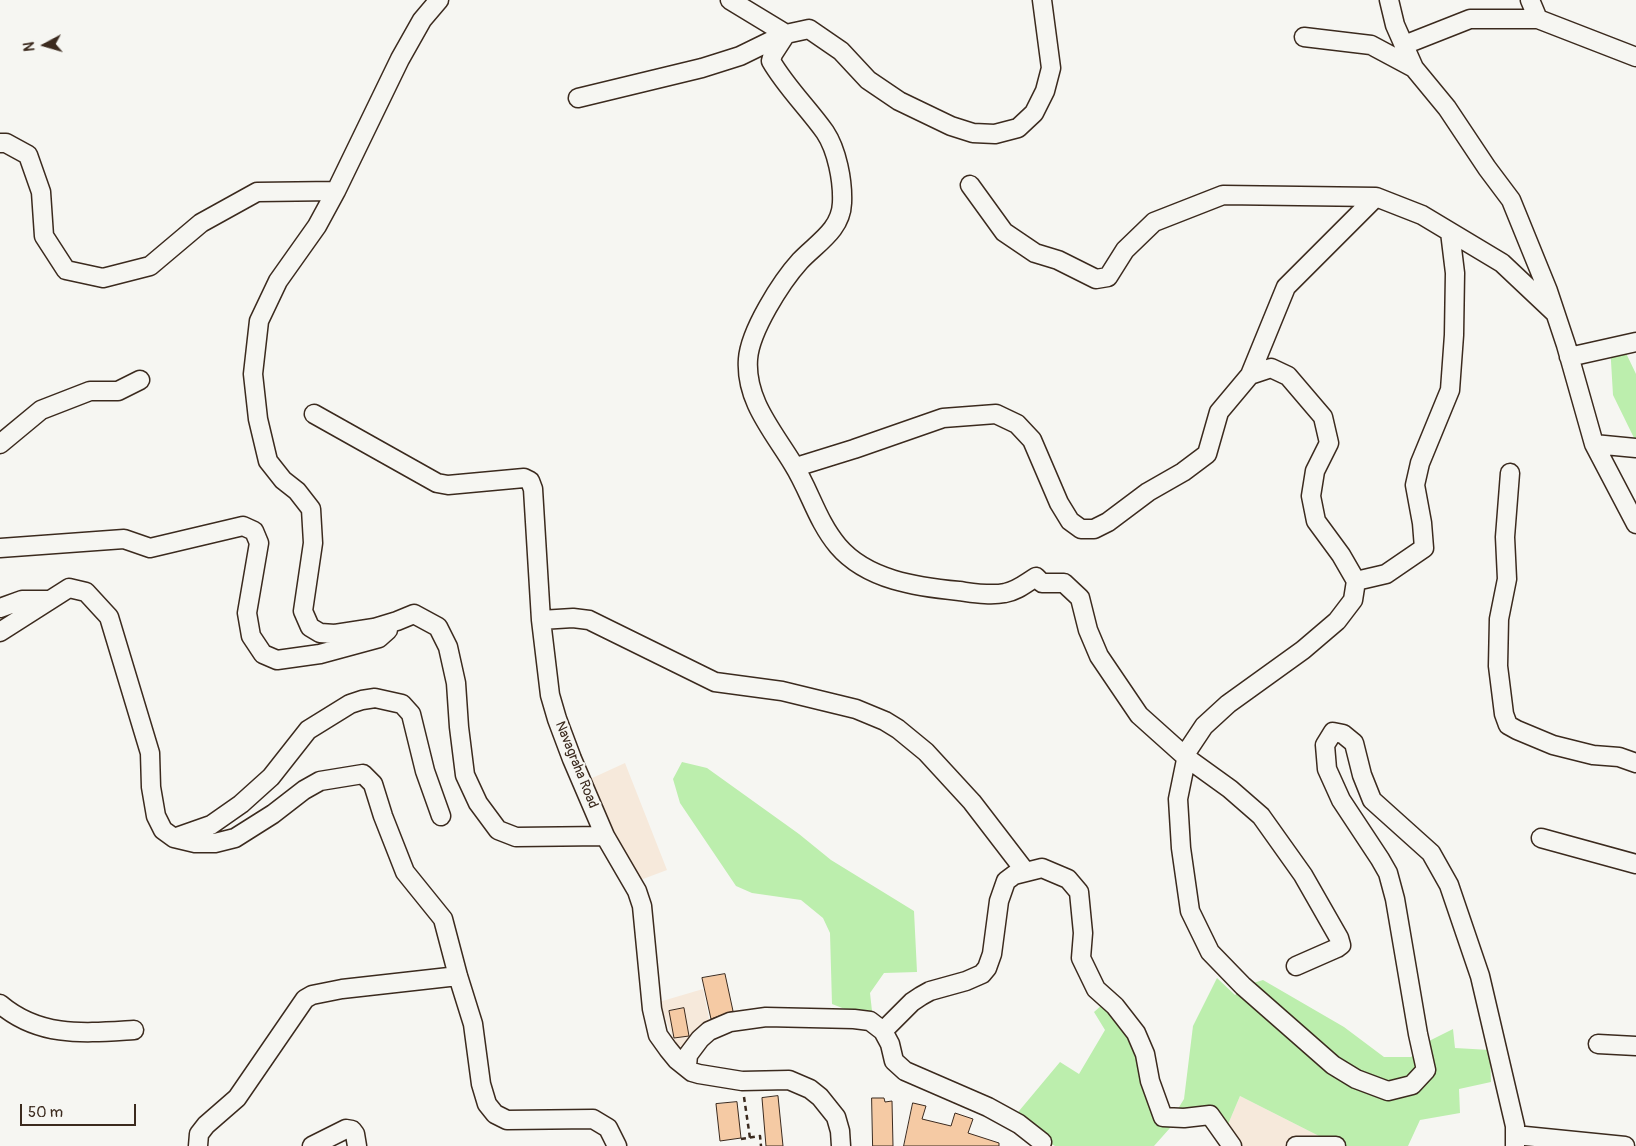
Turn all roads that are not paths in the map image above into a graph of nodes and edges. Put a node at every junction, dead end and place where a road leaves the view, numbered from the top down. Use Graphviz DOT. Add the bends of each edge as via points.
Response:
graph roads {
  1 [pos="439,0"];
  2 [pos="730,0"];
  3 [pos="1042,0"];
  4 [pos="1389,0"];
  5 [pos="1530,0"];
  6 [pos="1538,19"];
  7 [pos="786,34"];
  8 [pos="1304,37"];
  9 [pos="1404,45"];
  10 [pos="1636,57"];
  11 [pos="1414,68"];
  12 [pos="578,98"];
  13 [pos="0,143"];
  14 [pos="970,185"];
  15 [pos="336,191"];
  16 [pos="1376,197"];
  17 [pos="1450,232"];
  18 [pos="1555,312"];
  19 [pos="1636,342"];
  20 [pos="1569,357"];
  21 [pos="1250,375"];
  22 [pos="140,380"];
  23 [pos="314,414"];
  24 [pos="0,444"];
  25 [pos="1594,444"];
  26 [pos="1636,448"];
  27 [pos="796,468"];
  28 [pos="1510,473"];
  29 [pos="1636,524"];
  30 [pos="0,548"];
  31 [pos="1356,581"];
  32 [pos="49,600"];
  33 [pos="0,608"];
  34 [pos="541,620"];
  35 [pos="397,621"];
  36 [pos="0,632"];
  37 [pos="1187,758"];
  38 [pos="1636,763"];
  39 [pos="441,816"];
  40 [pos="605,836"];
  41 [pos="174,838"];
  42 [pos="1541,838"];
  43 [pos="1636,864"];
  44 [pos="1025,872"];
  45 [pos="1296,966"];
  46 [pos="458,976"];
  47 [pos="0,1004"];
  48 [pos="134,1030"];
  49 [pos="883,1031"];
  50 [pos="1598,1044"];
  51 [pos="1636,1046"];
  52 [pos="687,1066"];
  53 [pos="1515,1141"];
  54 [pos="1042,1142"];
  55 [pos="198,1146"];
  56 [pos="312,1146"];
  57 [pos="358,1146"];
  58 [pos="617,1146"];
  59 [pos="841,1146"];
  60 [pos="1232,1146"];
  61 [pos="1296,1146"];
  62 [pos="1336,1146"];
  63 [pos="1625,1146"];
  1 -- 15 [label="street" via="422,20 400,59"];
  2 -- 7 [label="street"];
  3 -- 7 [label="street" via="1051,68 1045,91 1034,113 1018,128 995,134 973,133 951,126 899,101 868,80 842,51 809,29"];
  4 -- 9 [label="street"];
  5 -- 6 [label="street"];
  6 -- 9 [label="street" via="1470,19"];
  6 -- 10 [label="street"];
  7 -- 12 [label="street" via="740,56 702,68"];
  7 -- 27 [label="street" via="771,61 826,133 836,154 842,203 834,229 799,262 772,301 752,339 748,357 747,375 754,401"];
  8 -- 11 [label="street" via="1370,45"];
  9 -- 11 [label="street"];
  11 -- 18 [label="street" via="1447,108 1511,200"];
  13 -- 15 [label="street" via="28,155 41,192 44,236 66,270 102,278 150,266 201,223 257,192"];
  14 -- 16 [label="street" via="1004,232 1035,253 1058,260 1096,279 1108,277 1125,250 1154,222 1223,195"];
  15 -- 35 [label="street" via="317,226 278,281 259,321 253,374 258,419 268,461 311,509 313,543 303,611 310,627 320,633 335,634"];
  16 -- 17 [label="street" via="1422,215"];
  16 -- 21 [label="street" via="1286,287"];
  17 -- 18 [label="street" via="1502,264"];
  17 -- 31 [label="street" via="1455,273 1450,390 1420,463 1415,485 1424,548 1386,574"];
  18 -- 20 [label="street"];
  19 -- 20 [label="street"];
  20 -- 25 [label="street"];
  21 -- 27 [label="street" via="1219,412 1207,454 1094,529 1081,529 1070,521 1032,440 1017,424 996,414 943,418"];
  21 -- 31 [label="street" via="1271,368 1288,376 1323,417 1329,443 1315,471 1311,496 1316,521"];
  22 -- 24 [label="street" via="118,391 90,391 41,410"];
  23 -- 34 [label="street, Navagraha Road" via="437,483 448,485 524,478 530,481"];
  25 -- 26 [label="street"];
  25 -- 29 [label="street"];
  27 -- 37 [label="street" via="826,530 853,560 875,573 925,587 991,595 1016,590 1036,577 1042,583 1064,583 1080,598 1099,656 1117,685 1139,715"];
  28 -- 38 [label="street" via="1505,537 1508,579 1499,619 1498,666 1508,725 1553,745"];
  30 -- 35 [label="street" via="124,539 150,548 243,526 254,531 259,543 247,613 251,636 263,654 277,660 320,654 379,638"];
  31 -- 37 [label="street" via="1353,600 1337,621 1222,709 1204,726 1188,750"];
  32 -- 33 [label="street" via="22,600"];
  32 -- 36 [label="street"];
  32 -- 41 [label="street" via="69,588 86,592 109,616 150,753 156,816 164,830"];
  34 -- 40 [label="street, Navagraha Road" via="550,695 572,759"];
  34 -- 44 [label="street" via="589,620 715,682 782,691 856,709 885,721 926,752 972,802"];
  35 -- 40 [label="street" via="414,614 438,627 448,647 456,683 465,775 478,803 498,830 516,837"];
  37 -- 45 [label="street" via="1261,816 1303,875 1339,938 1341,945 1337,948"];
  37 -- 53 [label="street" via="1178,799 1181,848 1190,911 1210,952 1243,986 1333,1065 1356,1079 1388,1090 1412,1085 1426,1070 1388,874 1341,800 1327,769 1325,746 1333,732 1343,734 1354,743 1372,800 1431,853 1450,885 1480,976 1515,1126"];
  39 -- 41 [label="street" via="425,771 411,714 402,704 375,698 350,704 308,730 271,777 241,804 211,825"];
  40 -- 52 [label="street, Navagraha Road" via="637,891 642,906 652,1008 658,1035 677,1060"];
  41 -- 46 [label="street" via="216,843 236,838 320,780 363,774 373,784 405,872 443,919"];
  42 -- 43 [label="street"];
  44 -- 49 [label="street" via="1014,874 1002,890 992,954 982,974 921,996"];
  44 -- 60 [label="street" via="1042,868 1068,879 1079,892 1083,933 1081,958 1096,989 1115,1006 1136,1033 1164,1116 1210,1115"];
  46 -- 55 [label="street" via="342,989 305,999 236,1098 206,1125"];
  46 -- 58 [label="street" via="473,1024 482,1084 494,1114 507,1120 593,1119 608,1128"];
  47 -- 48 [label="street" via="21,1020 38,1026 82,1033"];
  49 -- 52 [label="street" via="870,1022 854,1019 766,1017 730,1022 709,1031 700,1039 688,1055"];
  49 -- 54 [label="street" via="894,1061 905,1071 988,1107"];
  50 -- 51 [label="street"];
  52 -- 59 [label="street, Navagraha Road" via="699,1074 742,1081 789,1080 810,1089 836,1117"];
  53 -- 63 [label="street"];
  56 -- 57 [label="street" via="346,1129 355,1134"];
  61 -- 62 [label="street"];
}
